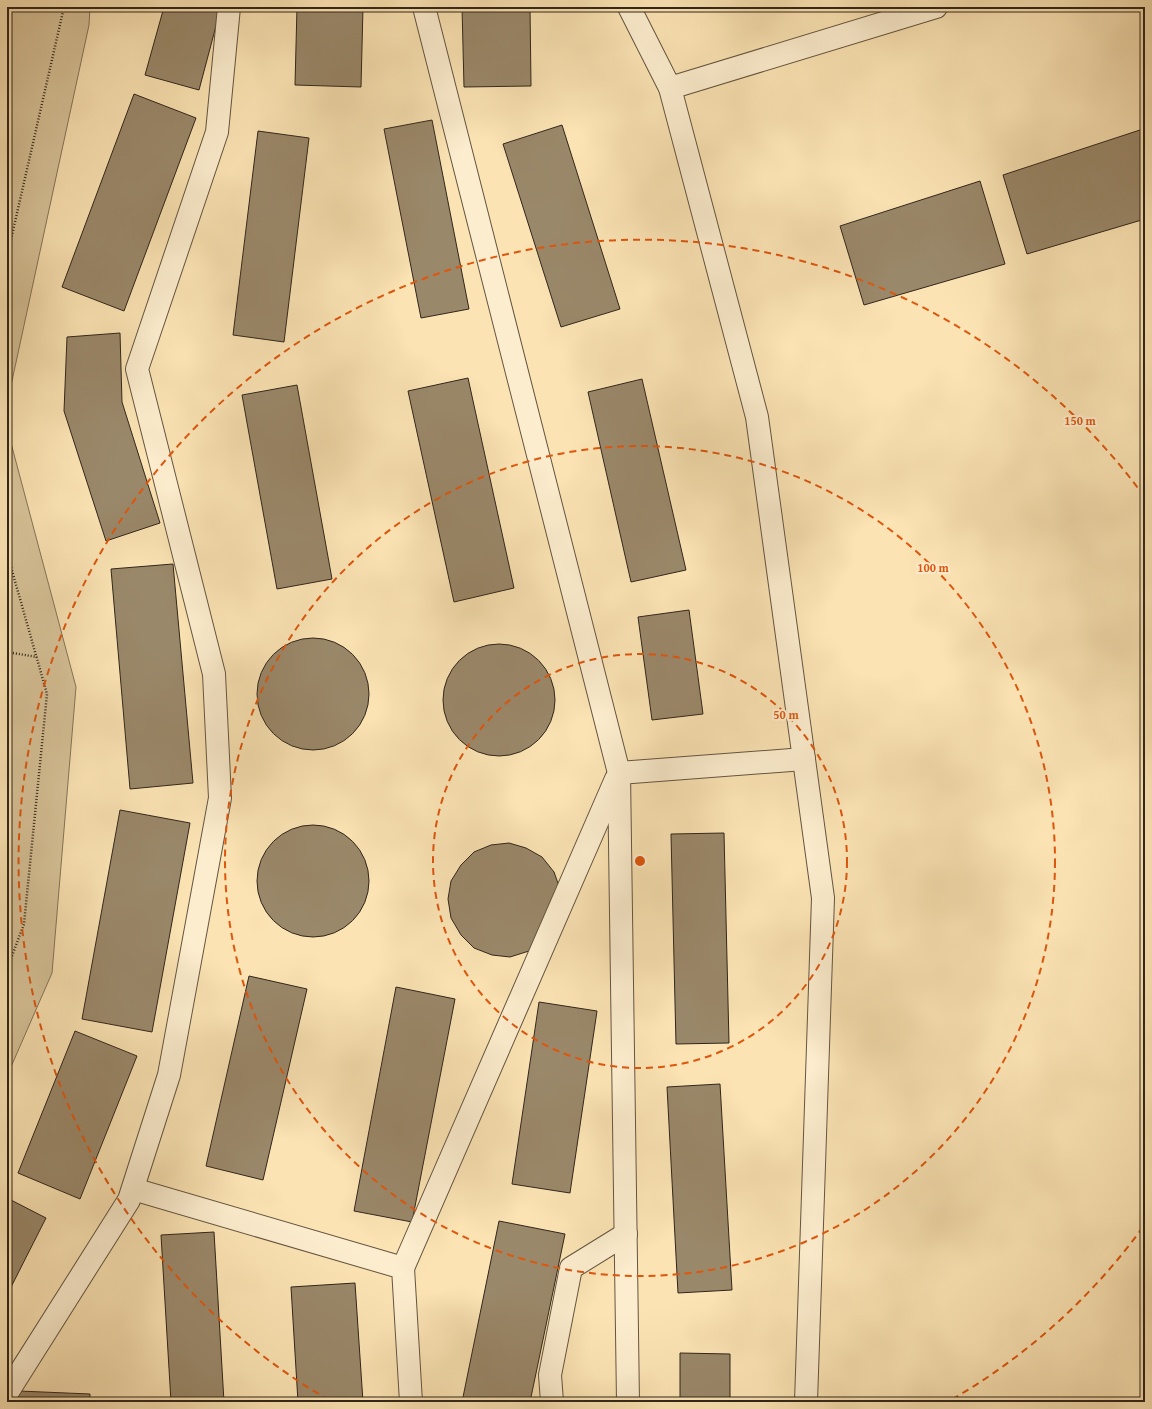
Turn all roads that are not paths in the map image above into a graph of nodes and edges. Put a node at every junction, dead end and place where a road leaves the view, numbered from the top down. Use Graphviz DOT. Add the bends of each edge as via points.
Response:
graph roads {
  1 [pos="229,7"];
  2 [pos="424,7"];
  3 [pos="629,7"];
  4 [pos="936,7"];
  5 [pos="670,88"];
  6 [pos="804,759"];
  7 [pos="619,773"];
  8 [pos="133,1189"];
  9 [pos="626,1234"];
  10 [pos="403,1268"];
  11 [pos="7,1393"];
  12 [pos="411,1402"];
  13 [pos="552,1402"];
  14 [pos="628,1402"];
  15 [pos="806,1402"];
  1 -- 8 [label="street" via="217,132 137,369 214,674 220,798 169,1075"];
  2 -- 7 [label="street"];
  3 -- 5 [label="street"];
  4 -- 5 [label="street"];
  5 -- 6 [label="street" via="757,417"];
  6 -- 7 [label="street"];
  6 -- 15 [label="street" via="823,898"];
  7 -- 9 [label="street"];
  7 -- 10 [label="street"];
  8 -- 10 [label="street"];
  8 -- 11 [label="street" via="129,1200"];
  9 -- 13 [label="street" via="571,1268 550,1375"];
  9 -- 14 [label="street"];
  10 -- 12 [label="street"];
}
